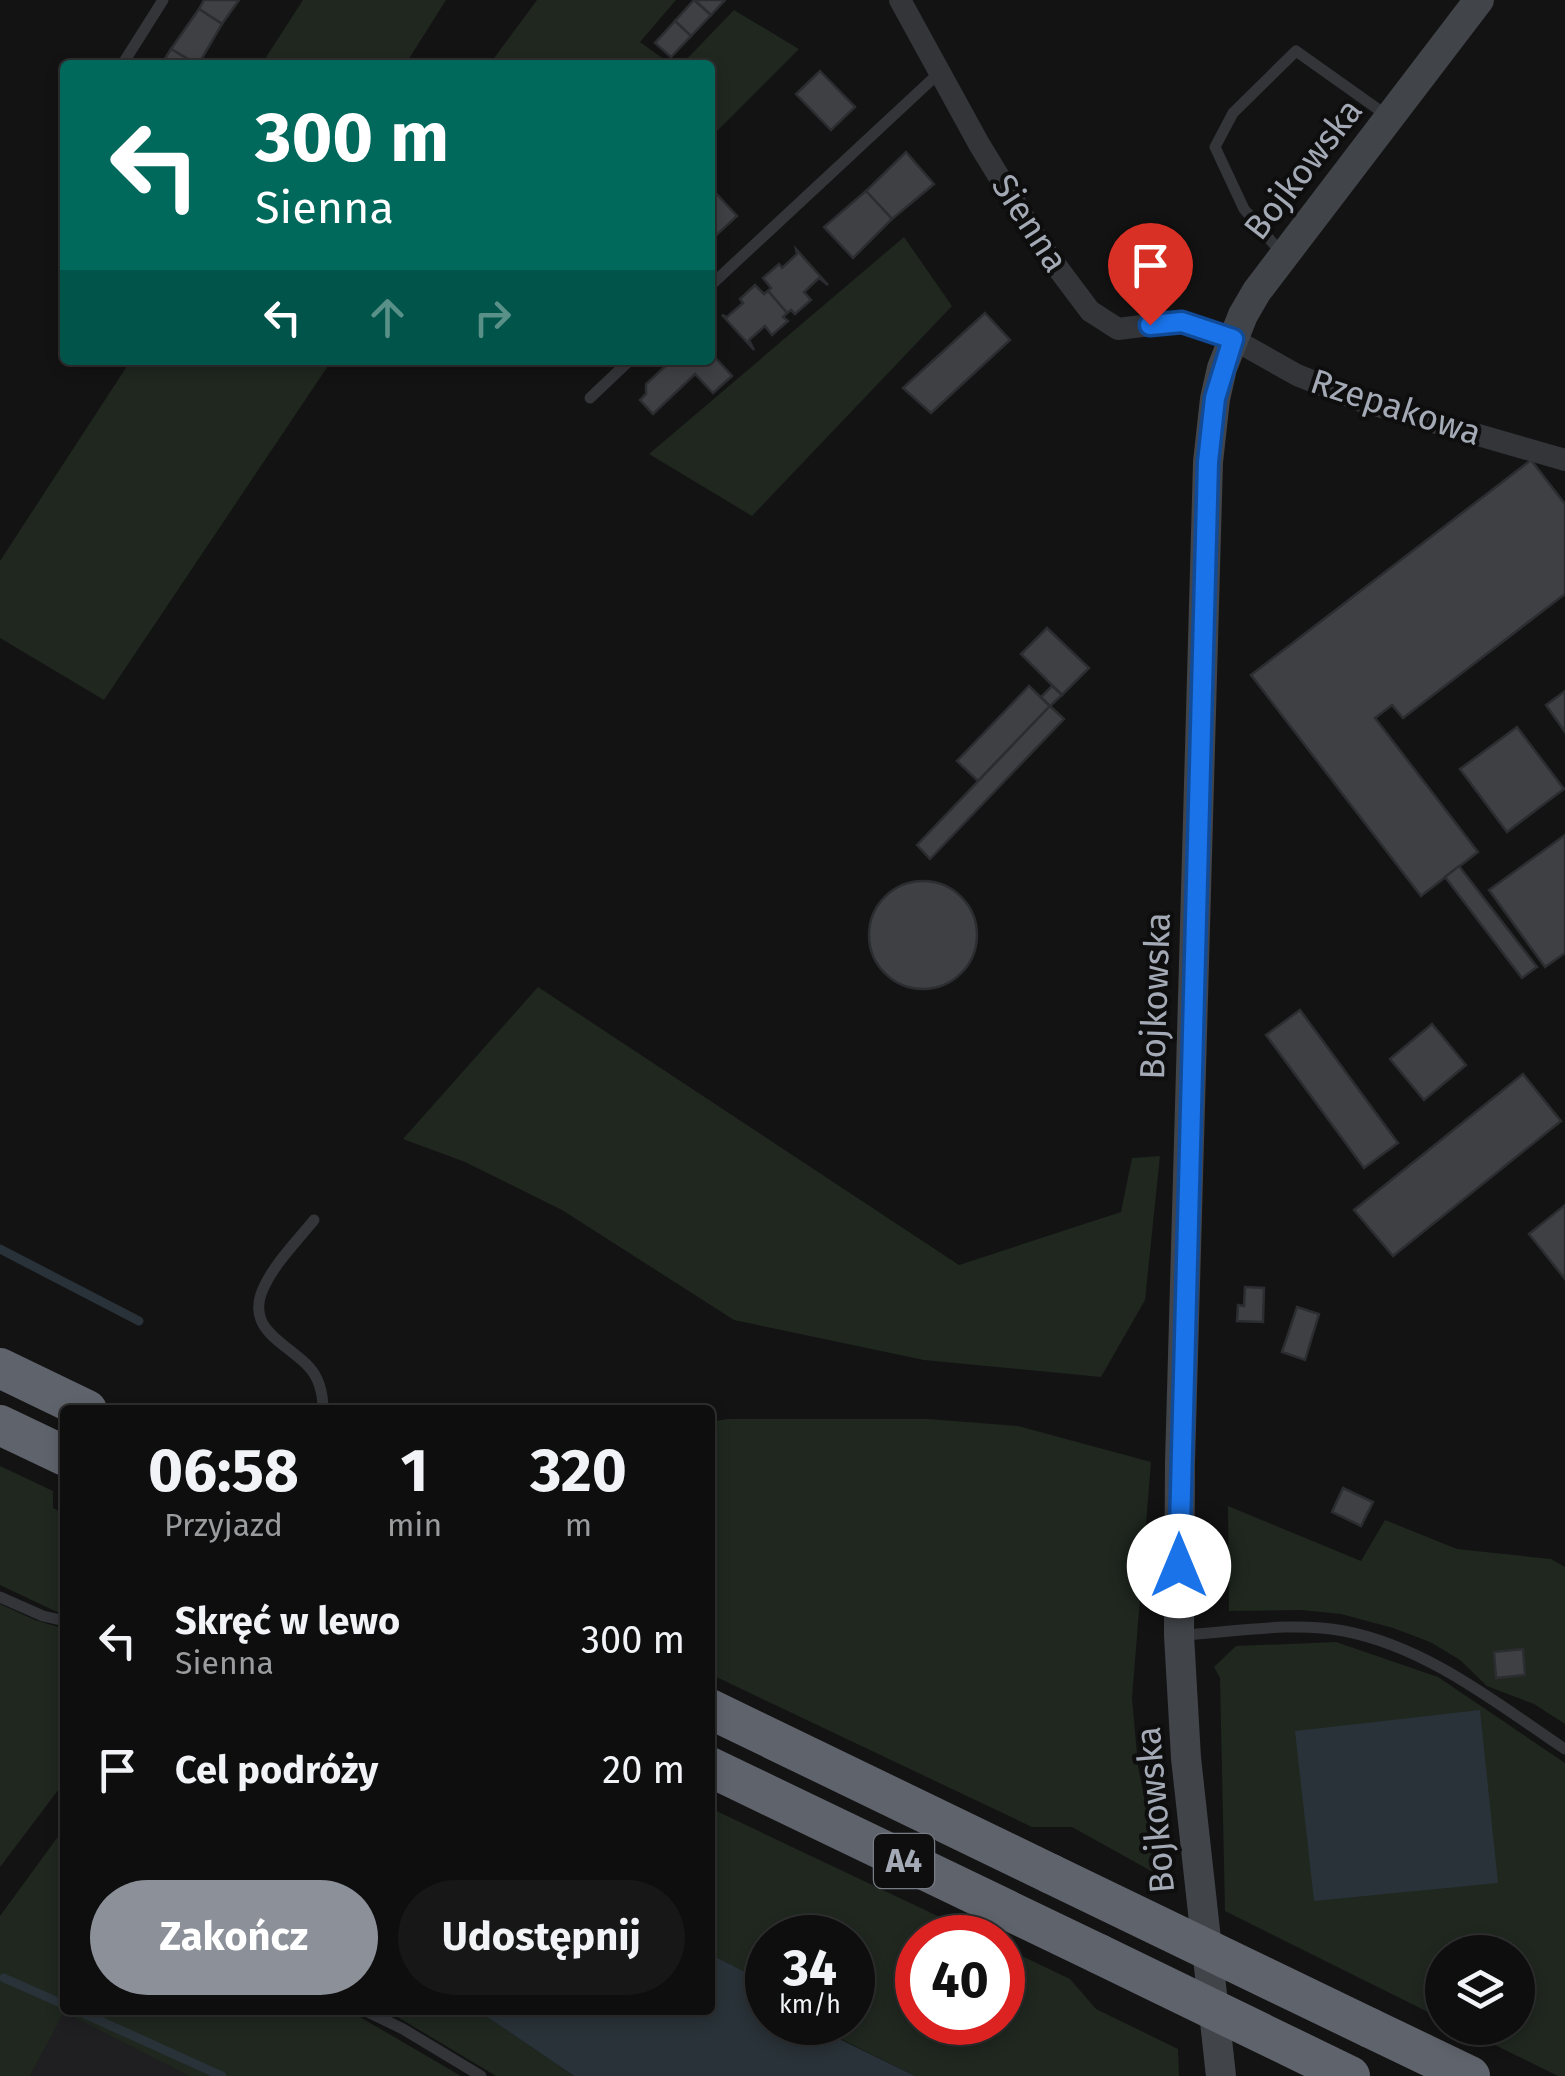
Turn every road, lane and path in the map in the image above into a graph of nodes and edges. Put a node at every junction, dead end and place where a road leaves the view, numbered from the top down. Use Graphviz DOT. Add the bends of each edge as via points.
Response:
graph roads {
  1 [pos="163,0"];
  2 [pos="900,0"];
  3 [pos="1479,0"];
  4 [pos="125,60"];
  5 [pos="940,72"];
  6 [pos="1390,117"];
  7 [pos="1282,256"];
  8 [pos="715,281"];
  9 [pos="1233,339"];
  10 [pos="625,365"];
  11 [pos="590,398"];
  12 [pos="1565,460"];
  13 [pos="314,1220"];
  14 [pos="0,1368"];
  15 [pos="77,1405"];
  16 [pos="323,1405"];
  17 [pos="0,1425"];
  18 [pos="60,1454"];
  19 [pos="0,1597"];
  20 [pos="60,1620"];
  21 [pos="1179,1635"];
  22 [pos="715,1712"];
  23 [pos="1565,1749"];
  24 [pos="715,1769"];
  25 [pos="374,2015"];
  26 [pos="481,2076"];
  27 [pos="1221,2076"];
  28 [pos="1350,2076"];
  29 [pos="1470,2076"];
  1 -- 4 [label="lane"];
  2 -- 5 [label="street, Sienna"];
  3 -- 6 [label="street, Bojkowska"];
  5 -- 8 [label="lane"];
  5 -- 9 [label="street, Sienna" via="1042,247 1090,311 1118,329 1182,322"];
  6 -- 7 [label="street, Bojkowska"];
  6 -- 7 [label="lane" via="1296,50 1233,113 1215,148 1244,210"];
  7 -- 9 [label="street, Bojkowska"];
  9 -- 12 [label="street, Rzepakowa" via="1364,402"];
  9 -- 21 [label="street, Bojkowska" via="1215,398 1208,462"];
  10 -- 11 [label="lane"];
  13 -- 16 [label="lane" via="258,1306 266,1332 310,1368 324,1393"];
  14 -- 15 [label="highway"];
  17 -- 18 [label="highway"];
  19 -- 20 [label="lane"];
  21 -- 23 [label="lane" via="1342,1630 1447,1671"];
  21 -- 27 [label="street, Bojkowska"];
  22 -- 29 [label="highway, A4, bridge"];
  24 -- 28 [label="highway, A4, bridge"];
  25 -- 26 [label="lane"];
}
